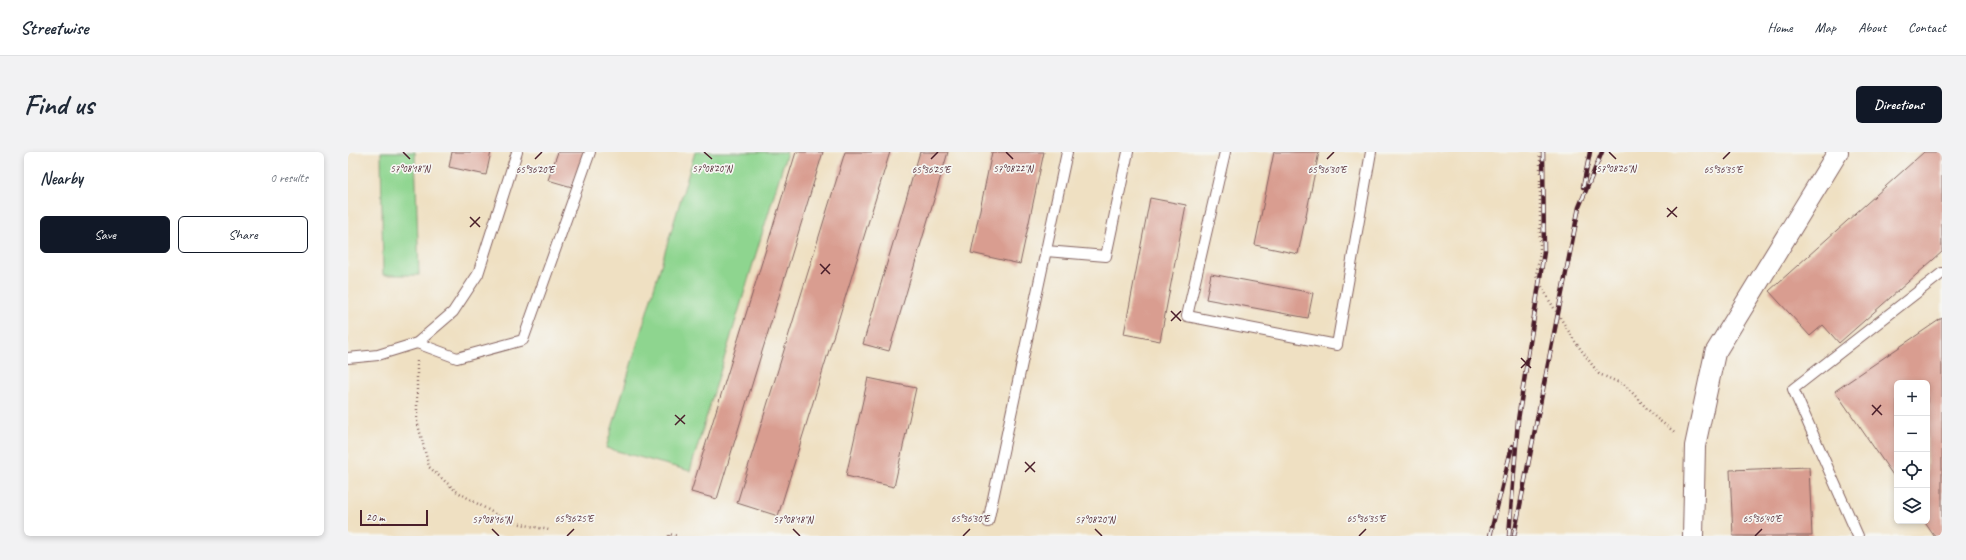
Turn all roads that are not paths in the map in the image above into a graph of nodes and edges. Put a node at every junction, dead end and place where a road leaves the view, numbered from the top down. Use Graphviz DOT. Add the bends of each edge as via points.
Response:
graph roads {
  1 [pos="518,152"];
  2 [pos="590,152"];
  3 [pos="1067,152"];
  4 [pos="1128,152"];
  5 [pos="1225,152"];
  6 [pos="1372,152"];
  7 [pos="1838,152"];
  8 [pos="1046,251"];
  9 [pos="1942,273"];
  10 [pos="417,343"];
  11 [pos="348,358"];
  12 [pos="988,522"];
  13 [pos="1693,536"];
  14 [pos="1858,536"];
  1 -- 10 [label="lane" via="478,274 453,312"];
  2 -- 10 [label="lane" via="523,340 457,358"];
  3 -- 8 [label="lane"];
  4 -- 8 [label="lane" via="1106,256"];
  5 -- 6 [label="lane" via="1187,316 1337,345"];
  7 -- 13 [label="street" via="1714,353 1696,446"];
  8 -- 12 [label="lane"];
  9 -- 14 [label="lane" via="1793,389"];
  10 -- 11 [label="lane" via="378,355"];
}
